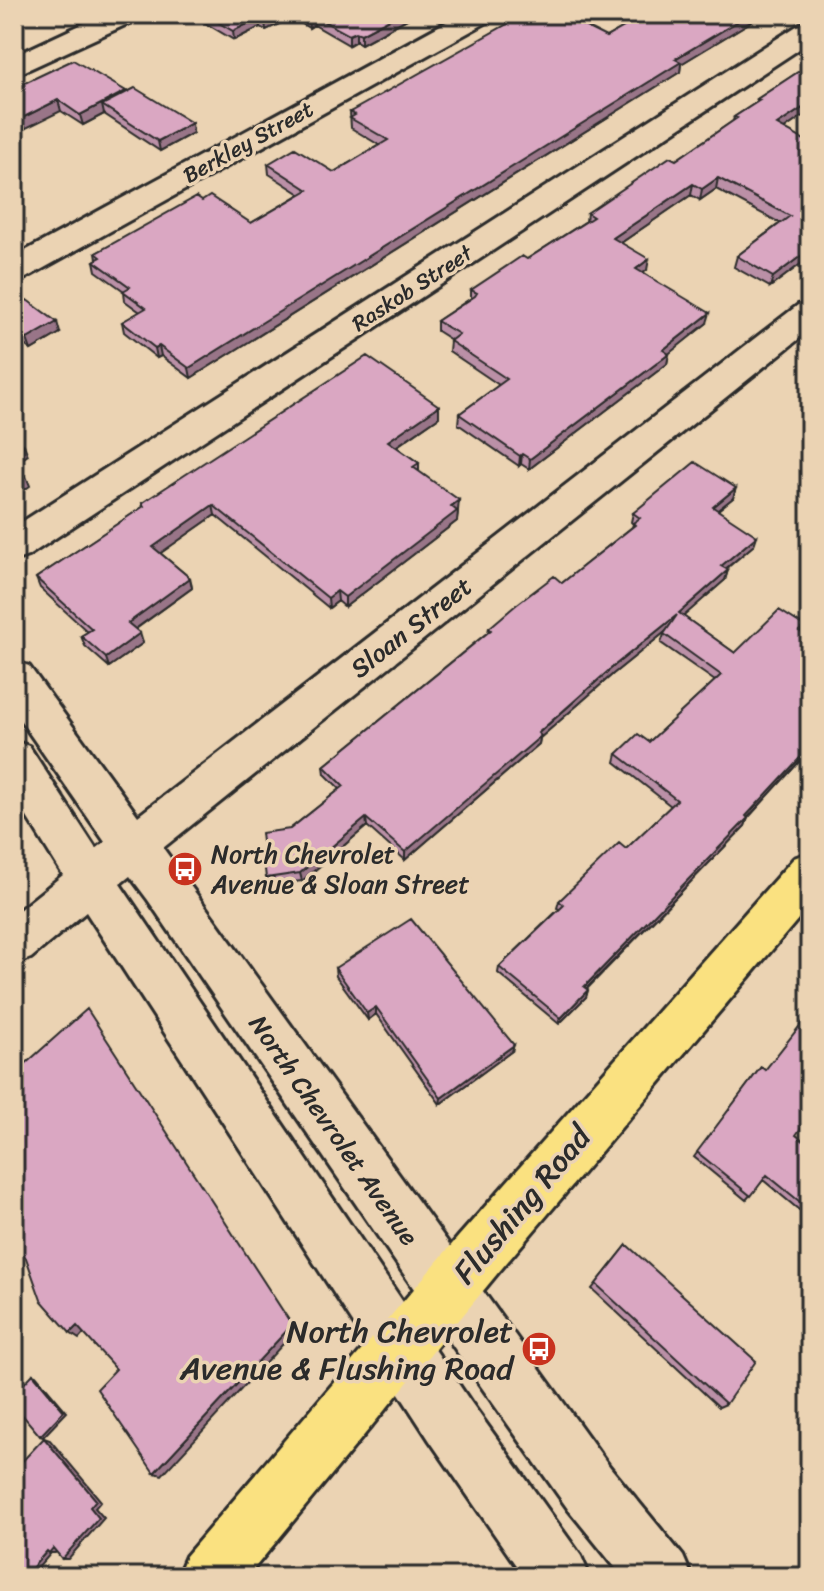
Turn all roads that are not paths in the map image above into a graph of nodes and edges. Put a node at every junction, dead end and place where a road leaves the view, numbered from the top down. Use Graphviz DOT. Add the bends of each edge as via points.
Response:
graph roads {
  1 [pos="126,14"];
  2 [pos="481,14"];
  3 [pos="810,30"];
  4 [pos="14,67"];
  5 [pos="14,271"];
  6 [pos="810,313"];
  7 [pos="14,546"];
  8 [pos="14,678"];
  9 [pos="14,759"];
  10 [pos="134,846"];
  11 [pos="810,872"];
  12 [pos="92,879"];
  13 [pos="14,943"];
  14 [pos="448,1292"];
  15 [pos="401,1348"];
  16 [pos="207,1577"];
  17 [pos="560,1577"];
  18 [pos="662,1577"];
  1 -- 4 [label="street"];
  2 -- 5 [label="street, Berkley Street"];
  3 -- 7 [label="street, Raskob Street"];
  6 -- 10 [label="street, Sloan Street"];
  8 -- 10 [label="street, North Chevrolet Avenue"];
  9 -- 12 [label="street"];
  10 -- 12 [label="street, Sloan Street"];
  10 -- 14 [label="street, North Chevrolet Avenue"];
  11 -- 14 [label="main road, Flushing Road"];
  12 -- 13 [label="street, Sloan Street"];
  12 -- 15 [label="street"];
  14 -- 15 [label="main road, Flushing Road"];
  14 -- 18 [label="street, North Chevrolet Avenue" via="589,1488"];
  15 -- 16 [label="main road, Flushing Road"];
  15 -- 17 [label="street"];
}
